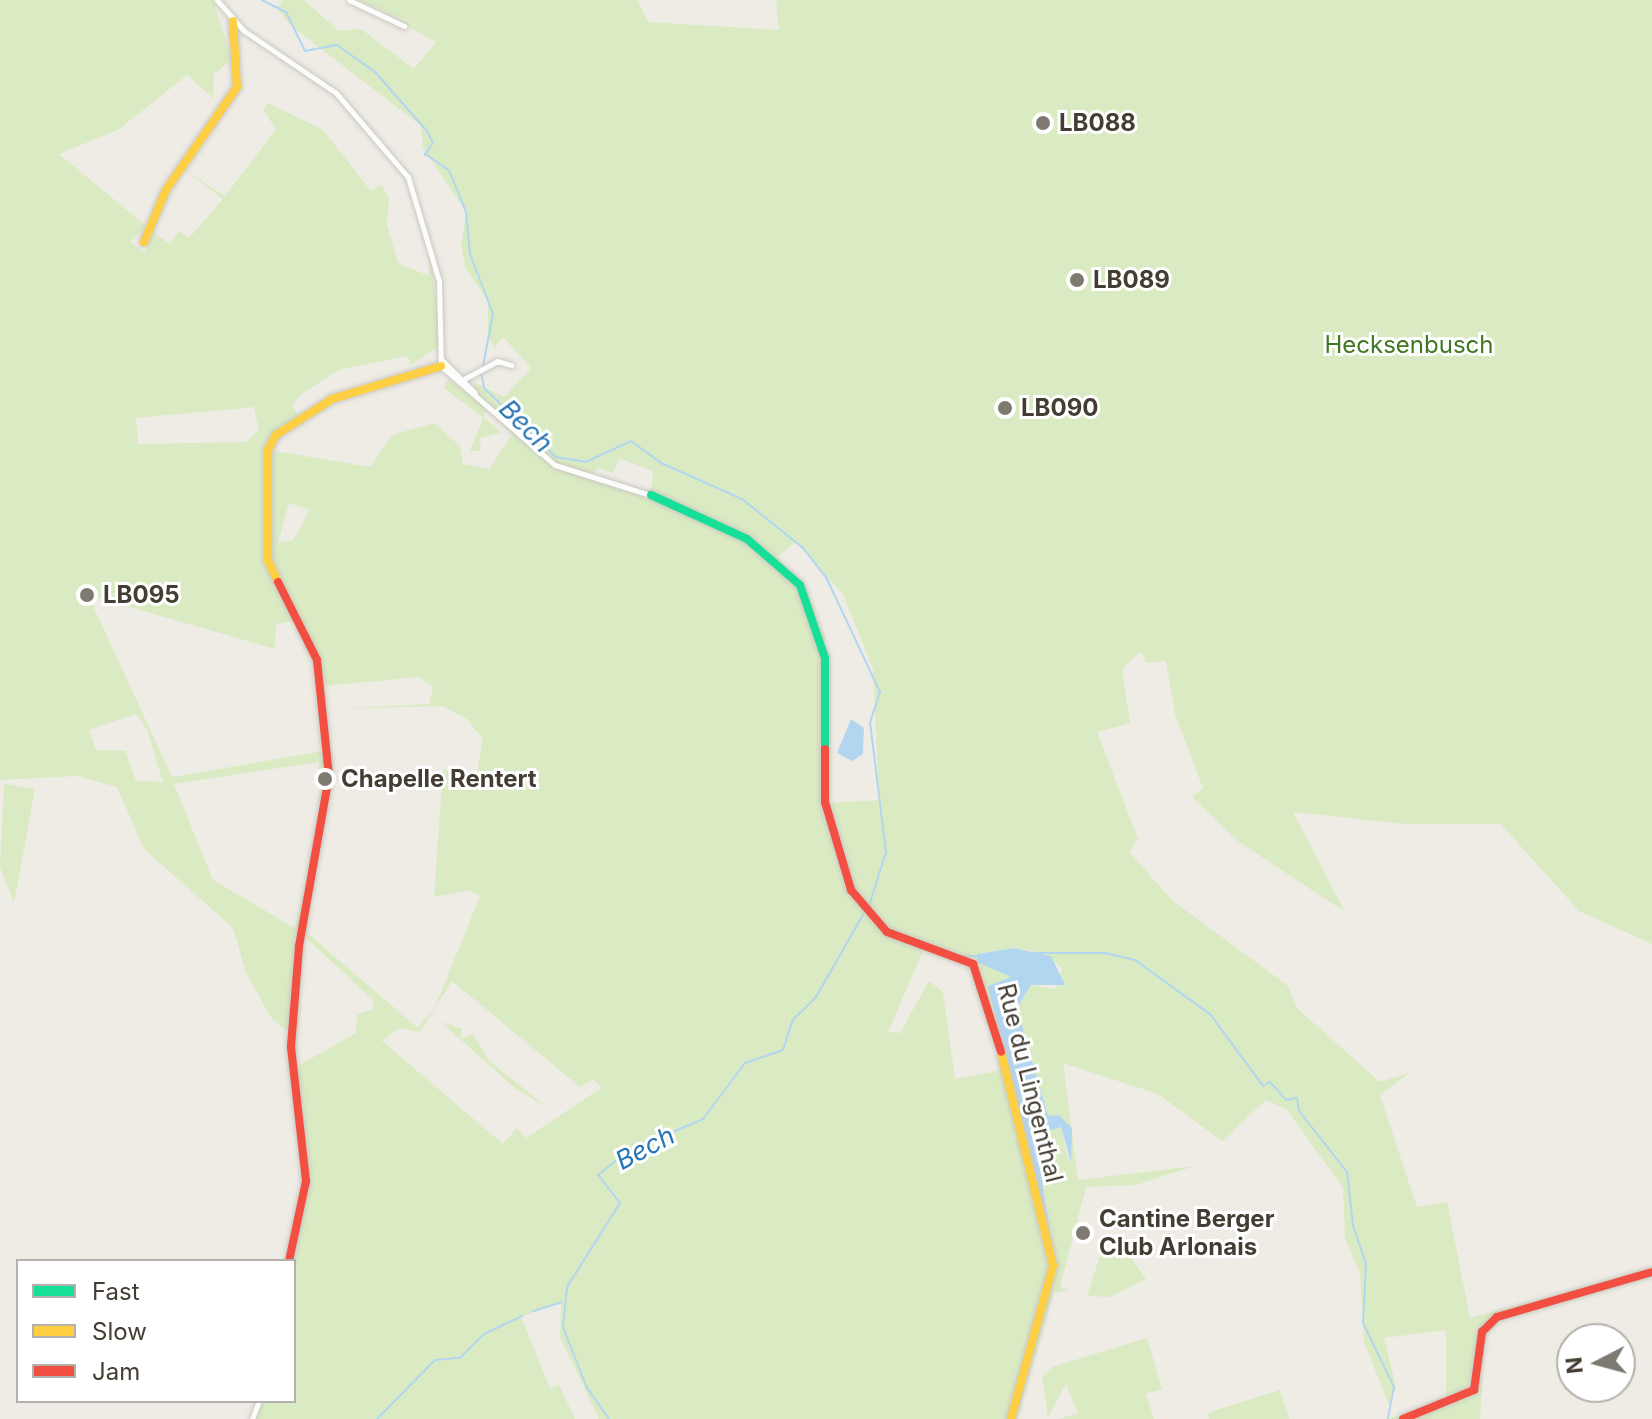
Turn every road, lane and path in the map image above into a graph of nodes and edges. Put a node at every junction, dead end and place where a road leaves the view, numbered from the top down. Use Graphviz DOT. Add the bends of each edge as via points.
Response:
graph roads {
  1 [pos="217,0"];
  2 [pos="349,0"];
  3 [pos="223,3"];
  4 [pos="233,21"];
  5 [pos="404,26"];
  6 [pos="144,242"];
  7 [pos="442,363"];
  8 [pos="511,365"];
  9 [pos="462,380"];
  10 [pos="485,405"];
  11 [pos="651,495"];
  12 [pos="289,1259"];
  13 [pos="1652,1272"];
  14 [pos="1011,1419"];
  15 [pos="1403,1419"];
  1 -- 3 [label="street"];
  2 -- 5 [label="street"];
  3 -- 4 [label="street"];
  4 -- 6 [label="street" via="237,87 166,190"];
  4 -- 7 [label="street" via="336,93 408,177 439,281"];
  7 -- 9 [label="street"];
  7 -- 10 [label="street"];
  7 -- 12 [label="street" via="332,399 276,435 268,450 268,561 304,623 319,679 329,793 299,947 291,1047 306,1181"];
  8 -- 9 [label="street" via="482,368"];
  9 -- 10 [label="street"];
  10 -- 11 [label="street" via="555,465"];
  11 -- 14 [label="street, Rue du Lingenthal" via="733,531 775,559 800,585 821,638 825,802 851,890 887,932 973,964 985,984 1053,1266"];
  13 -- 15 [label="street" via="1497,1317 1482,1332 1474,1390"];
}
